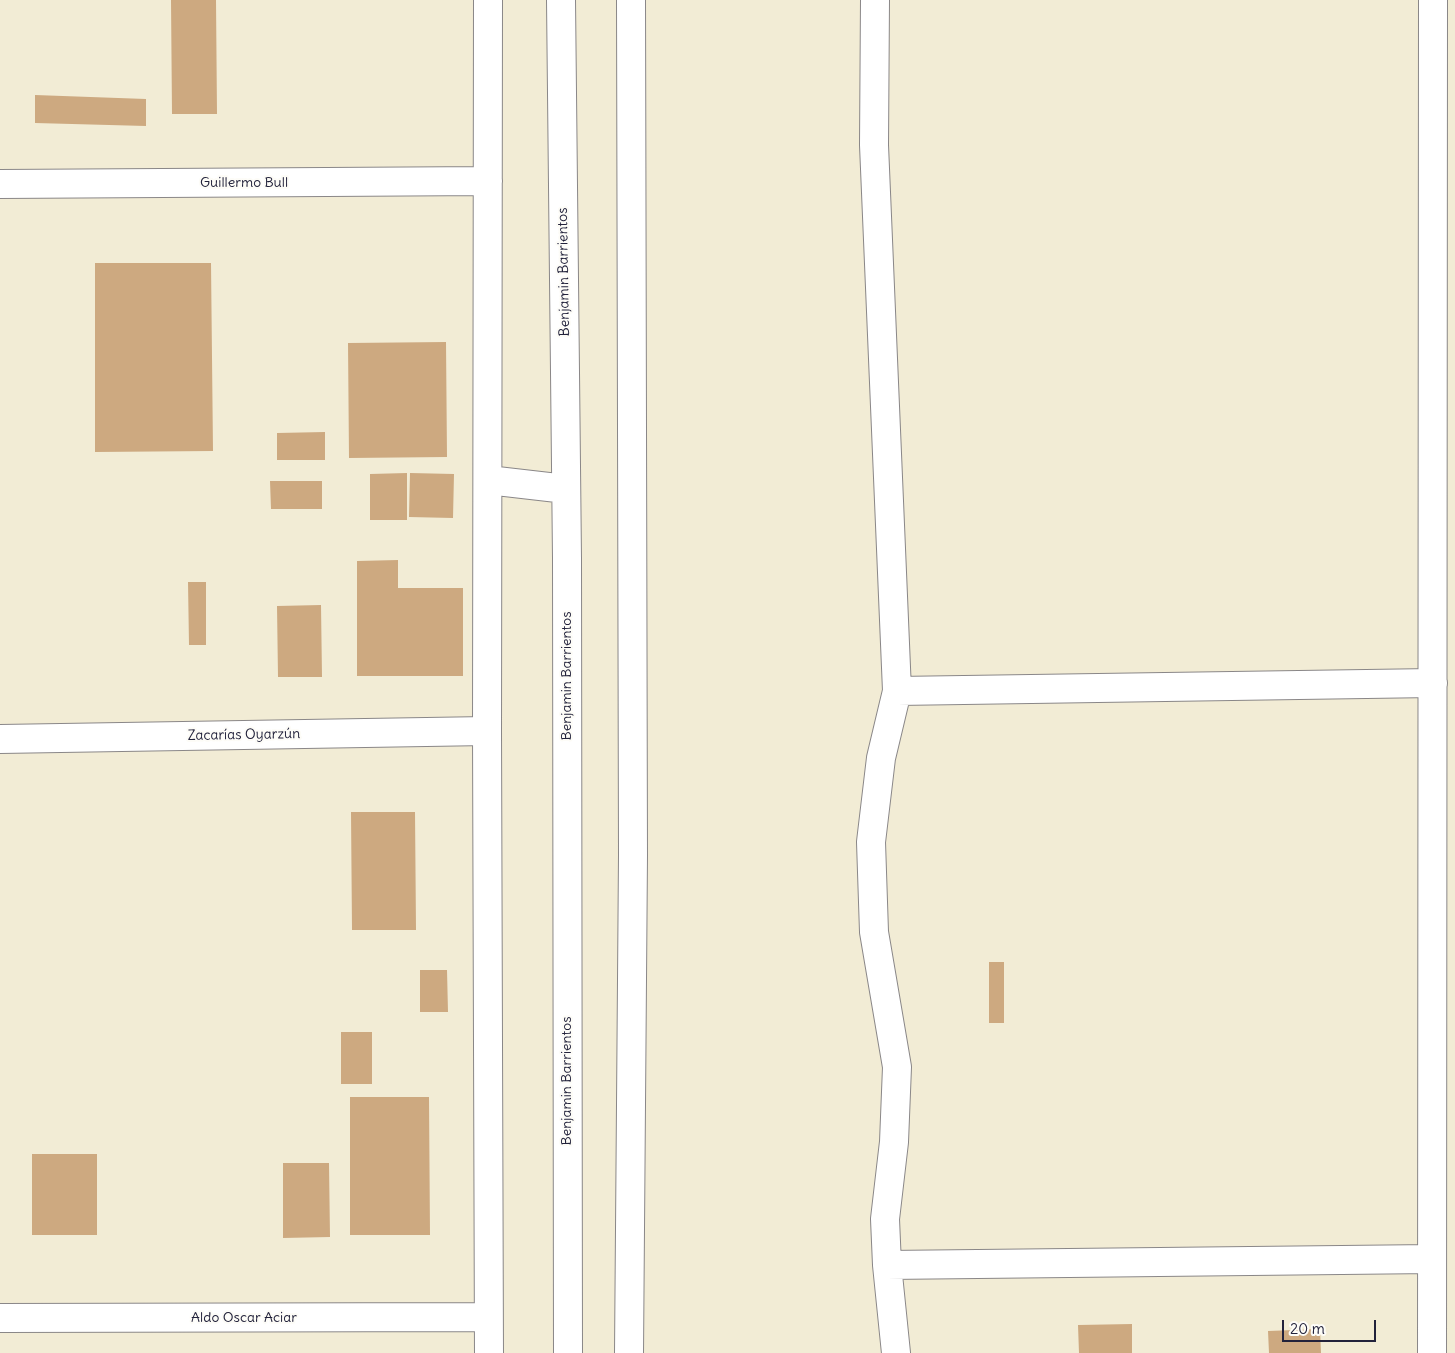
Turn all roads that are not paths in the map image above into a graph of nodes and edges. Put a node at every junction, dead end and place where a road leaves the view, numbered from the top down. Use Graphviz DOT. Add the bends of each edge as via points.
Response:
graph roads {
  1 [pos="488,0"];
  2 [pos="561,0"];
  3 [pos="631,0"];
  4 [pos="875,0"];
  5 [pos="1433,0"];
  6 [pos="488,181"];
  7 [pos="0,184"];
  8 [pos="488,480"];
  9 [pos="566,489"];
  10 [pos="1433,683"];
  11 [pos="897,691"];
  12 [pos="487,731"];
  13 [pos="0,739"];
  14 [pos="1432,1259"];
  15 [pos="887,1265"];
  16 [pos="488,1317"];
  17 [pos="0,1318"];
  18 [pos="489,1353"];
  19 [pos="568,1353"];
  20 [pos="629,1353"];
  21 [pos="896,1353"];
  22 [pos="1432,1353"];
  1 -- 6 [label="street"];
  2 -- 9 [label="street, Benjamin Barrientos"];
  3 -- 20 [label="street" via="633,854"];
  4 -- 11 [label="street" via="874,145"];
  5 -- 10 [label="street"];
  6 -- 7 [label="street, Guillermo Bull"];
  6 -- 8 [label="street"];
  8 -- 9 [label="street"];
  8 -- 12 [label="street"];
  9 -- 19 [label="street, Benjamin Barrientos"];
  10 -- 11 [label="street"];
  10 -- 14 [label="street"];
  11 -- 15 [label="street" via="881,758 872,842 874,932 897,1067 894,1142 885,1219"];
  12 -- 13 [label="street, Zacarías Oyarzún"];
  12 -- 16 [label="street"];
  14 -- 15 [label="street"];
  14 -- 22 [label="street"];
  15 -- 21 [label="street"];
  16 -- 17 [label="street, Aldo Oscar Aciar"];
  16 -- 18 [label="street"];
}
